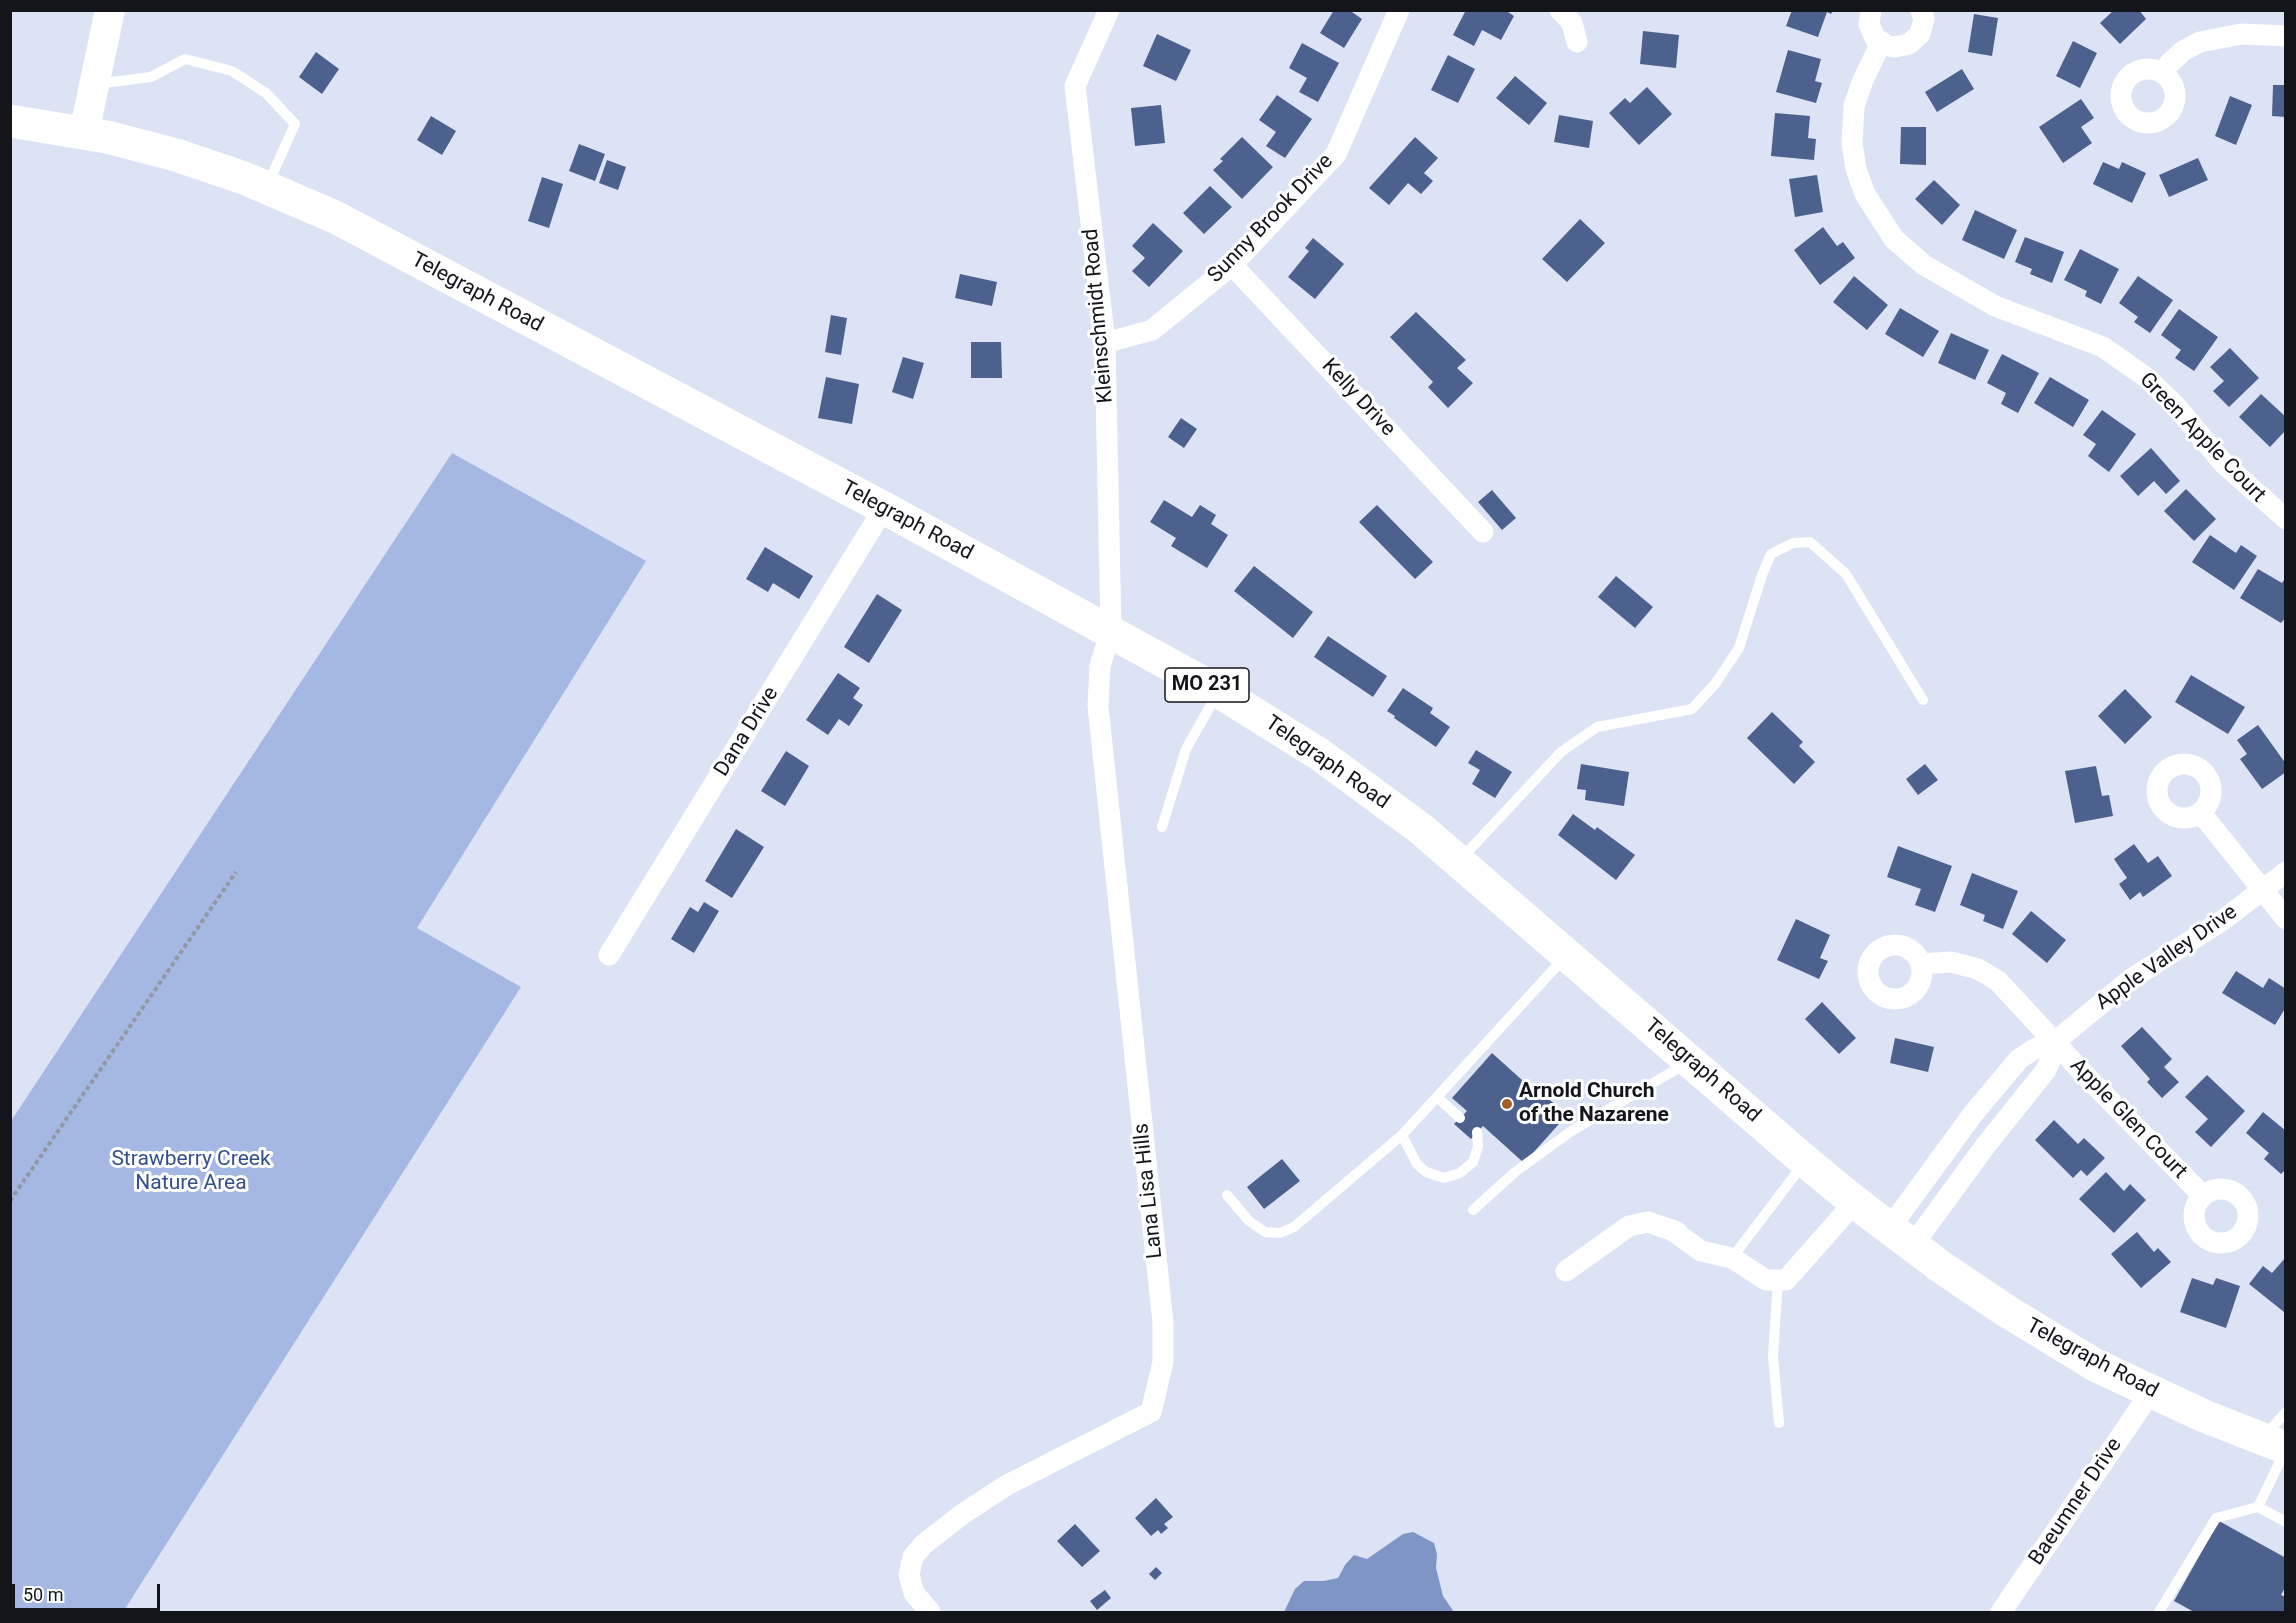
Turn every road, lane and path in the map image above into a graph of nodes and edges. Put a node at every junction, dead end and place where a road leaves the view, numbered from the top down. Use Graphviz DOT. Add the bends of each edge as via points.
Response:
graph roads {
  1 [pos="110,10"];
  2 [pos="1109,10"];
  3 [pos="1399,10"];
  4 [pos="1560,10"];
  5 [pos="1871,10"];
  6 [pos="1922,10"];
  7 [pos="2286,36"];
  8 [pos="1577,42"];
  9 [pos="1881,43"];
  10 [pos="2163,73"];
  11 [pos="93,84"];
  12 [pos="10,121"];
  13 [pos="84,133"];
  14 [pos="266,187"];
  15 [pos="1232,265"];
  16 [pos="1105,343"];
  17 [pos="884,508"];
  18 [pos="2286,519"];
  19 [pos="1483,532"];
  20 [pos="1111,631"];
  21 [pos="1218,691"];
  22 [pos="1923,700"];
  23 [pos="2201,813"];
  24 [pos="1162,827"];
  25 [pos="1460,861"];
  26 [pos="236,872"];
  27 [pos="2286,872"];
  28 [pos="2263,890"];
  29 [pos="2286,919"];
  30 [pos="609,955"];
  31 [pos="1567,955"];
  32 [pos="1921,964"];
  33 [pos="2052,1044"];
  34 [pos="1691,1061"];
  35 [pos="1438,1098"];
  36 [pos="1460,1118"];
  37 [pos="1477,1132"];
  38 [pos="1402,1135"];
  39 [pos="1805,1161"];
  40 [pos="1227,1195"];
  41 [pos="2203,1196"];
  42 [pos="10,1201"];
  43 [pos="1855,1202"];
  44 [pos="1473,1210"];
  45 [pos="1901,1238"];
  46 [pos="1732,1258"];
  47 [pos="1566,1271"];
  48 [pos="1778,1280"];
  49 [pos="2151,1392"];
  50 [pos="2286,1412"];
  51 [pos="1779,1423"];
  52 [pos="2278,1446"];
  53 [pos="2258,1508"];
  54 [pos="2286,1522"];
  55 [pos="930,1612"];
  56 [pos="2001,1612"];
  57 [pos="2159,1612"];
  1 -- 11 [label="street"];
  2 -- 16 [label="street, Kleinschmidt Road" via="1075,86"];
  3 -- 15 [label="street, Sunny Brook Drive" via="1336,154"];
  4 -- 8 [label="street" via="1572,22"];
  5 -- 9 [label="street" via="1871,32"];
  6 -- 9 [label="street" via="1923,27 1916,40 1902,47"];
  7 -- 10 [label="street" via="2241,34 2200,42 2182,51"];
  9 -- 18 [label="street, Green Apple Court" via="1854,106 1852,143 1865,194 1894,239 1924,265 1995,306 2103,348 2147,378 2224,464"];
  11 -- 13 [label="street"];
  11 -- 14 [label="lane" via="151,77 185,59 232,71 266,93 295,124"];
  12 -- 13 [label="main road, Telegraph Road / MO 231"];
  13 -- 14 [label="main road, Telegraph Road / MO 231" via="176,155"];
  14 -- 17 [label="main road, Telegraph Road / MO 231" via="334,217"];
  15 -- 16 [label="street, Sunny Brook Drive" via="1152,330"];
  15 -- 19 [label="street, Kelly Drive"];
  16 -- 20 [label="street, Kleinschmidt Road"];
  17 -- 20 [label="main road, Telegraph Road / MO 231"];
  17 -- 30 [label="street, Dana Drive"];
  20 -- 21 [label="main road, Telegraph Road / MO 231"];
  20 -- 55 [label="street, Lana Lisa Hills" via="1100,666 1098,706 1163,1362 1151,1412 1022,1476 924,1544 914,1557 909,1575 914,1593"];
  21 -- 24 [label="lane" via="1186,749"];
  21 -- 25 [label="main road, Telegraph Road / MO 231" via="1337,767"];
  22 -- 25 [label="lane" via="1846,574 1810,542 1794,543 1772,554 1739,648 1692,709 1597,727 1561,752"];
  23 -- 28 [label="street"];
  25 -- 31 [label="main road, Telegraph Road / MO 231"];
  26 -- 42 [label="path"];
  27 -- 28 [label="street, Apple Valley Drive"];
  28 -- 29 [label="street"];
  28 -- 33 [label="street, Apple Valley Drive" via="2131,979"];
  31 -- 34 [label="main road, Telegraph Road / MO 231"];
  31 -- 35 [label="lane"];
  32 -- 33 [label="street, Apple Glen Court" via="1951,962 1978,969 1998,981"];
  33 -- 41 [label="street, Apple Glen Court"];
  33 -- 45 [label="street" via="2046,1070 1986,1145"];
  33 -- 45 [label="street, Apple Valley Drive" via="2027,1053 1968,1121"];
  34 -- 39 [label="main road, Telegraph Road / MO 231"];
  34 -- 44 [label="lane" via="1570,1132 1515,1172"];
  35 -- 36 [label="lane"];
  35 -- 38 [label="lane"];
  37 -- 38 [label="lane" via="1473,1161 1460,1173 1443,1178 1417,1164"];
  38 -- 40 [label="lane" via="1287,1231 1273,1234 1257,1228"];
  39 -- 43 [label="main road, Telegraph Road / MO 231"];
  39 -- 46 [label="lane"];
  43 -- 45 [label="main road, Telegraph Road / MO 231"];
  43 -- 48 [label="street" via="1786,1280"];
  45 -- 49 [label="main road, Telegraph Road / MO 231" via="2049,1338"];
  46 -- 47 [label="street" via="1701,1251 1677,1232 1648,1222 1629,1226"];
  46 -- 48 [label="street" via="1766,1280"];
  48 -- 51 [label="lane" via="1773,1356"];
  49 -- 52 [label="main road, Telegraph Road / MO 231"];
  49 -- 56 [label="street, Baeumner Drive"];
  50 -- 52 [label="lane"];
  52 -- 53 [label="lane"];
  53 -- 54 [label="lane"];
  53 -- 57 [label="lane" via="2216,1518"];
}
